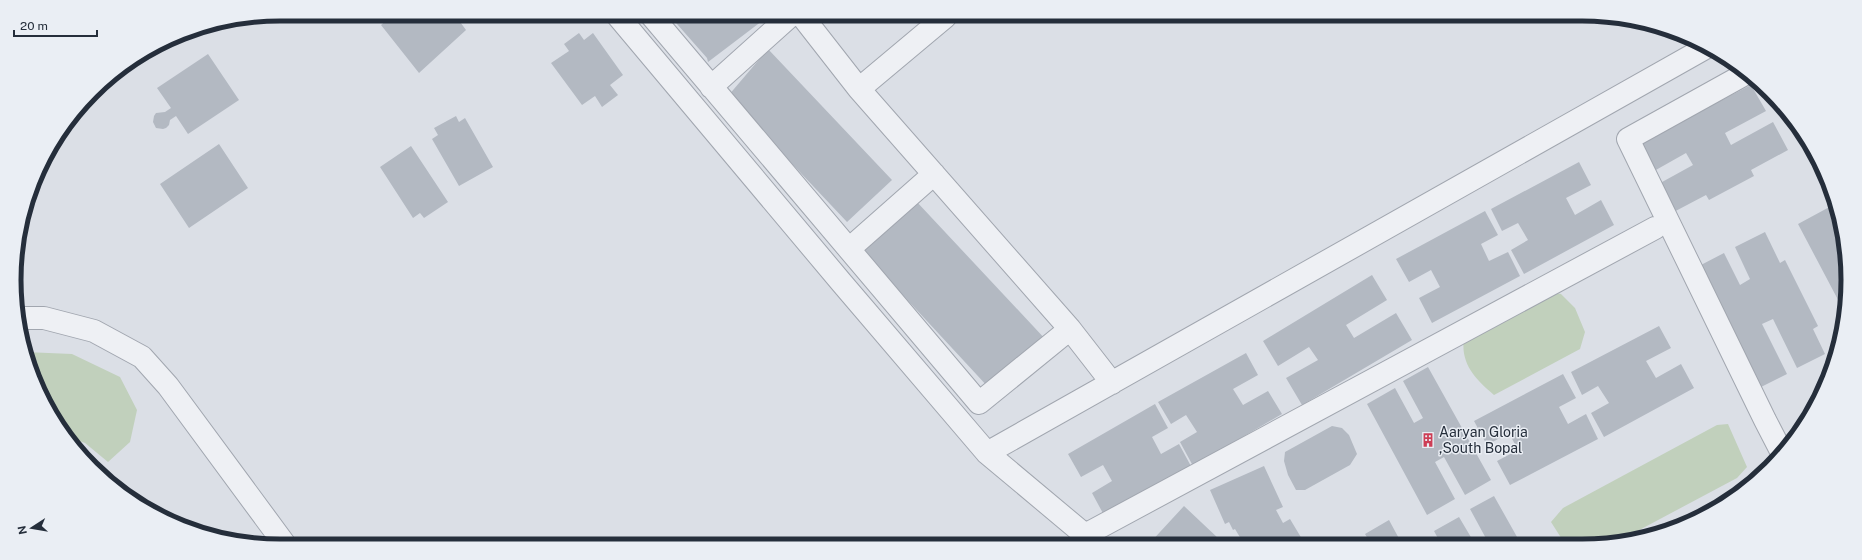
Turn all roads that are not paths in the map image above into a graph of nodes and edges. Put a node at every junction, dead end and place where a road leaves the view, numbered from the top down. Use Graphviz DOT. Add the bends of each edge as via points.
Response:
graph roads {
  1 [pos="622,21"];
  2 [pos="656,21"];
  3 [pos="785,21"];
  4 [pos="806,21"];
  5 [pos="937,21"];
  6 [pos="1701,50"];
  7 [pos="1741,76"];
  8 [pos="712,87"];
  9 [pos="859,89"];
  10 [pos="934,174"];
  11 [pos="1655,228"];
  12 [pos="849,249"];
  13 [pos="24,318"];
  14 [pos="1070,329"];
  15 [pos="1112,383"];
  16 [pos="1779,448"];
  17 [pos="987,453"];
  18 [pos="281,539"];
  19 [pos="1089,539"];
  20 [pos="1092,539"];
  1 -- 17 [label="street"];
  2 -- 8 [label="street"];
  3 -- 8 [label="street"];
  4 -- 9 [label="street"];
  5 -- 9 [label="street"];
  6 -- 15 [label="street"];
  7 -- 16 [label="street" via="1628,139"];
  8 -- 12 [label="street"];
  9 -- 10 [label="street"];
  10 -- 12 [label="street"];
  10 -- 14 [label="street"];
  11 -- 20 [label="street"];
  12 -- 14 [label="street" via="979,403"];
  13 -- 18 [label="street" via="44,318 94,331 142,357 168,386"];
  14 -- 15 [label="street"];
  15 -- 17 [label="street"];
  17 -- 19 [label="street"];
}
